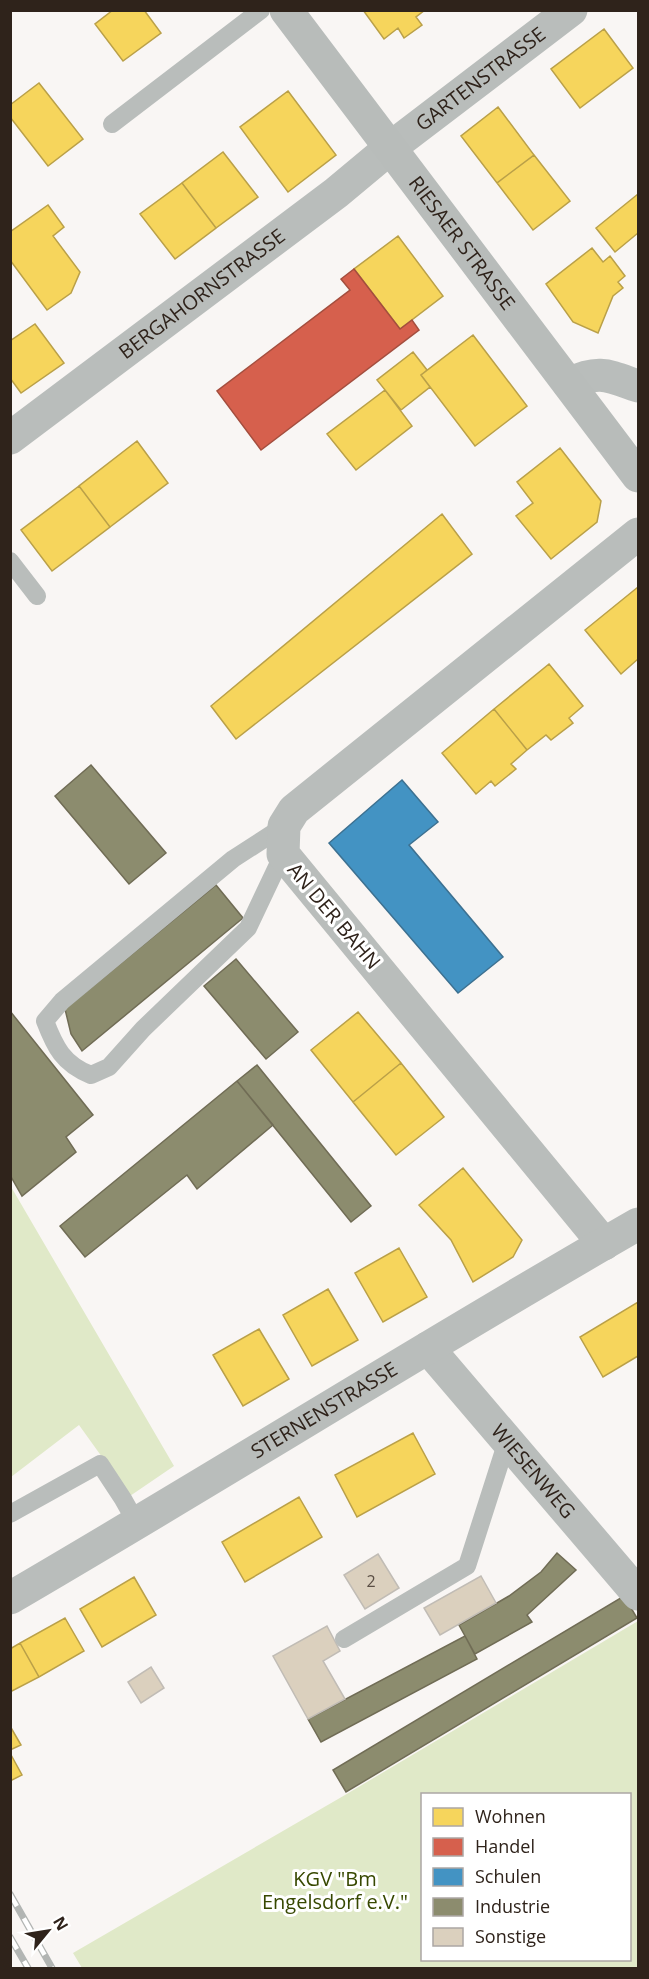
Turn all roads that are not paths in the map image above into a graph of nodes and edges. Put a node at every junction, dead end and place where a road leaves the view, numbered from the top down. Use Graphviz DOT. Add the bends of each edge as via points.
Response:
graph roads {
  1 [pos="261,10"];
  2 [pos="286,10"];
  3 [pos="571,10"];
  4 [pos="112,124"];
  5 [pos="390,148"];
  6 [pos="569,384"];
  7 [pos="639,386"];
  8 [pos="10,438"];
  9 [pos="639,476"];
  10 [pos="639,534"];
  11 [pos="10,561"];
  12 [pos="37,596"];
  13 [pos="283,840"];
  14 [pos="639,1224"];
  15 [pos="604,1244"];
  16 [pos="428,1348"];
  17 [pos="507,1441"];
  18 [pos="10,1514"];
  19 [pos="137,1524"];
  20 [pos="639,1594"];
  21 [pos="10,1598"];
  22 [pos="344,1638"];
  1 -- 4 [label="lane"];
  2 -- 5 [label="main road, RIESAER STRASSE"];
  3 -- 5 [label="street, GARTENSTRASSE"];
  5 -- 6 [label="main road, RIESAER STRASSE"];
  5 -- 8 [label="street, BERGAHORNSTRASSE" via="327,200"];
  6 -- 7 [label="street" via="586,376 607,375"];
  6 -- 9 [label="main road, RIESAER STRASSE"];
  10 -- 13 [label="street" via="294,810"];
  11 -- 12 [label="lane"];
  13 -- 13 [label="lane" via="248,928 109,1067 91,1075 74,1068 54,1044 45,1021 62,1001 233,859"];
  13 -- 15 [label="street, AN DER BAHN"];
  14 -- 15 [label="street, STERNENSTRASSE"];
  15 -- 16 [label="street, STERNENSTRASSE"];
  16 -- 17 [label="street, WIESENWEG"];
  16 -- 19 [label="street, STERNENSTRASSE"];
  17 -- 20 [label="street, WIESENWEG"];
  17 -- 22 [label="lane" via="467,1566"];
  18 -- 19 [label="lane" via="100,1464"];
  19 -- 21 [label="street, STERNENSTRASSE"];
}
